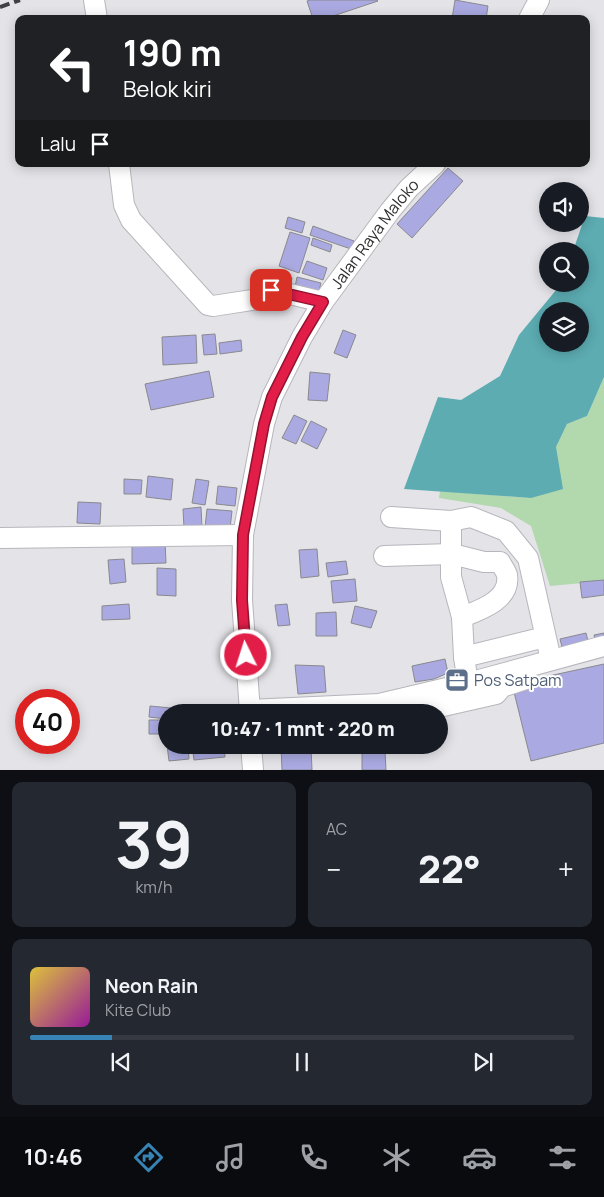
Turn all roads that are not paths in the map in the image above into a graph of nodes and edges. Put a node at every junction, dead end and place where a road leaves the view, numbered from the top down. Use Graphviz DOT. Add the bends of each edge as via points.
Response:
graph roads {
  1 [pos="94,0"];
  2 [pos="540,0"];
  3 [pos="96,15"];
  4 [pos="531,15"];
  5 [pos="119,167"];
  6 [pos="432,167"];
  7 [pos="323,302"];
  8 [pos="391,517"];
  9 [pos="450,521"];
  10 [pos="243,535"];
  11 [pos="0,538"];
  12 [pos="452,554"];
  13 [pos="384,556"];
  14 [pos="462,617"];
  15 [pos="545,637"];
  16 [pos="604,646"];
  17 [pos="464,657"];
  18 [pos="604,659"];
  19 [pos="551,660"];
  20 [pos="468,683"];
  21 [pos="249,704"];
  22 [pos="379,704"];
  23 [pos="448,705"];
  24 [pos="252,754"];
  25 [pos="253,770"];
  1 -- 3 [label="street"];
  2 -- 4 [label="street"];
  5 -- 7 [label="street" via="124,205 130,220 208,305 259,299 269,289"];
  6 -- 7 [label="street, Jalan Raya Maloko" via="390,211"];
  7 -- 10 [label="street, Jalan Raya Maloko" via="272,397"];
  8 -- 9 [label="street"];
  9 -- 12 [label="street"];
  9 -- 15 [label="street" via="471,517 506,531 518,544 528,558"];
  10 -- 11 [label="street"];
  10 -- 21 [label="street, Jalan Raya Maloko" via="242,600"];
  12 -- 13 [label="street"];
  12 -- 14 [label="street" via="452,577"];
  12 -- 14 [label="street" via="484,562 500,562 507,574 507,586 500,597"];
  14 -- 17 [label="street"];
  15 -- 17 [label="street"];
  15 -- 19 [label="street"];
  16 -- 19 [label="street"];
  17 -- 20 [label="street"];
  18 -- 23 [label="street" via="508,683 496,694"];
  19 -- 20 [label="street"];
  20 -- 22 [label="street"];
  24 -- 25 [label="street"];
}
